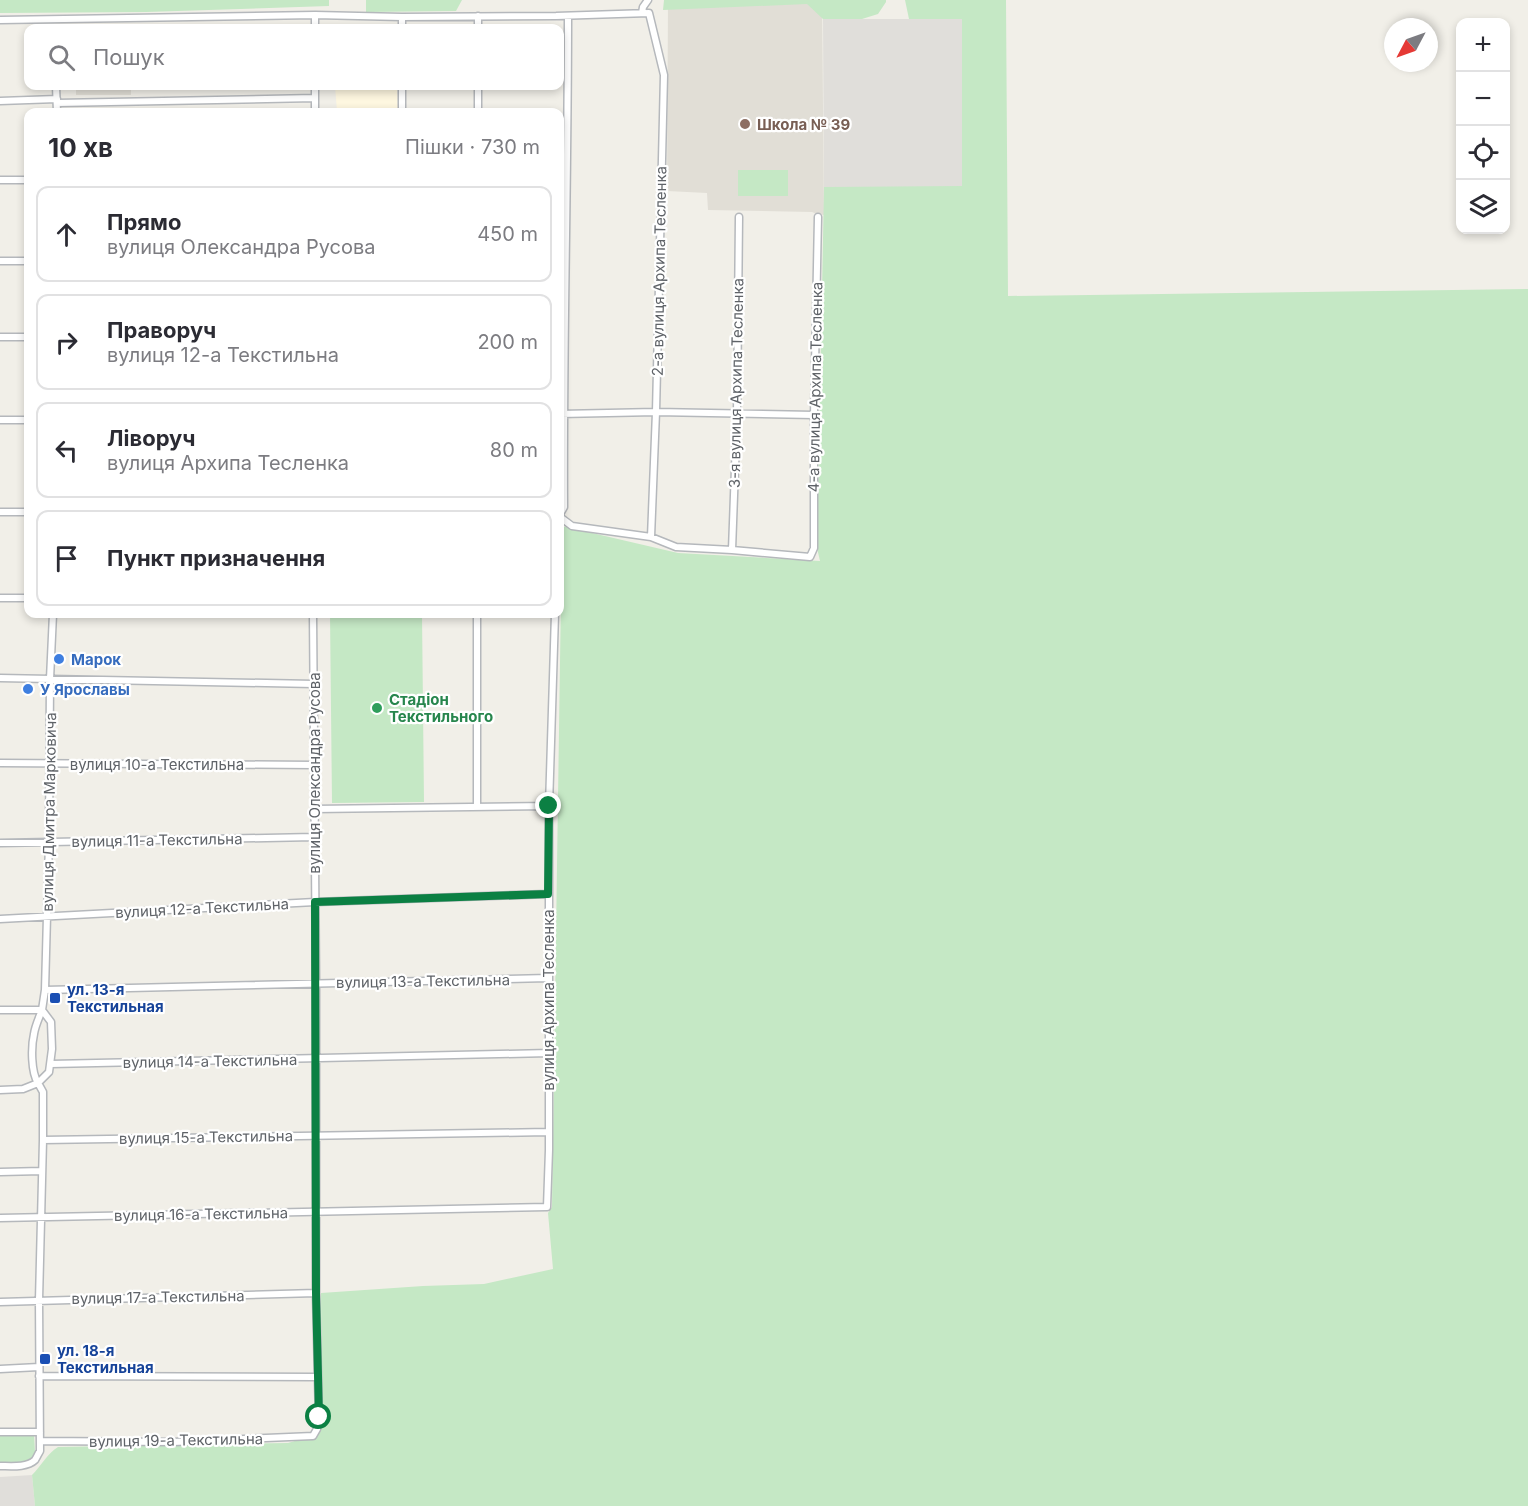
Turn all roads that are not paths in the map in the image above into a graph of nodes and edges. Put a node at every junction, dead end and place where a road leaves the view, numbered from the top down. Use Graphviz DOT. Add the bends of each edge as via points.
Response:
graph roads {
  1 [pos="648,0"];
  2 [pos="642,14"];
  3 [pos="315,15"];
  4 [pos="478,16"];
  5 [pos="568,16"];
  6 [pos="402,17"];
  7 [pos="0,20"];
  8 [pos="55,20"];
  9 [pos="55,24"];
  10 [pos="315,24"];
  11 [pos="402,24"];
  12 [pos="478,24"];
  13 [pos="56,90"];
  14 [pos="315,90"];
  15 [pos="402,90"];
  16 [pos="478,90"];
  17 [pos="315,98"];
  18 [pos="0,101"];
  19 [pos="57,101"];
  20 [pos="57,108"];
  21 [pos="315,108"];
  22 [pos="402,108"];
  23 [pos="478,108"];
  24 [pos="0,180"];
  25 [pos="24,180"];
  26 [pos="739,217"];
  27 [pos="818,217"];
  28 [pos="0,261"];
  29 [pos="24,261"];
  30 [pos="564,329"];
  31 [pos="0,337"];
  32 [pos="24,337"];
  33 [pos="656,412"];
  34 [pos="564,414"];
  35 [pos="737,414"];
  36 [pos="814,415"];
  37 [pos="0,420"];
  38 [pos="24,420"];
  39 [pos="0,512"];
  40 [pos="24,512"];
  41 [pos="564,519"];
  42 [pos="651,537"];
  43 [pos="732,550"];
  44 [pos="0,598"];
  45 [pos="24,598"];
  46 [pos="53,618"];
  47 [pos="313,618"];
  48 [pos="477,618"];
  49 [pos="555,618"];
  50 [pos="0,678"];
  51 [pos="50,679"];
  52 [pos="314,684"];
  53 [pos="0,763"];
  54 [pos="50,763"];
  55 [pos="315,765"];
  56 [pos="477,806"];
  57 [pos="549,806"];
  58 [pos="315,809"];
  59 [pos="314,837"];
  60 [pos="49,842"];
  61 [pos="0,843"];
  62 [pos="548,894"];
  63 [pos="315,902"];
  64 [pos="47,916"];
  65 [pos="0,919"];
  66 [pos="549,978"];
  67 [pos="316,984"];
  68 [pos="45,990"];
  69 [pos="0,1010"];
  70 [pos="42,1010"];
  71 [pos="549,1053"];
  72 [pos="316,1058"];
  73 [pos="51,1064"];
  74 [pos="38,1083"];
  75 [pos="0,1090"];
  76 [pos="548,1132"];
  77 [pos="316,1135"];
  78 [pos="43,1140"];
  79 [pos="42,1171"];
  80 [pos="0,1172"];
  81 [pos="547,1208"];
  82 [pos="316,1212"];
  83 [pos="41,1216"];
  84 [pos="0,1218"];
  85 [pos="316,1293"];
  86 [pos="39,1300"];
  87 [pos="0,1302"];
  88 [pos="39,1367"];
  89 [pos="0,1369"];
  90 [pos="39,1376"];
  91 [pos="317,1377"];
  92 [pos="0,1432"];
  93 [pos="40,1432"];
  94 [pos="313,1436"];
  95 [pos="40,1441"];
  96 [pos="0,1466"];
  1 -- 2 [label="street"];
  2 -- 5 [label="street"];
  2 -- 33 [label="street, 2-а вулиця Архипа Тесленка" via="649,13 664,75"];
  3 -- 6 [label="street"];
  3 -- 8 [label="street"];
  3 -- 10 [label="street"];
  4 -- 5 [label="street"];
  4 -- 6 [label="street"];
  4 -- 12 [label="street"];
  5 -- 30 [label="street"];
  6 -- 11 [label="street"];
  7 -- 8 [label="street"];
  8 -- 9 [label="street"];
  13 -- 19 [label="street"];
  14 -- 17 [label="street"];
  15 -- 22 [label="street"];
  16 -- 23 [label="street"];
  17 -- 19 [label="street"];
  17 -- 21 [label="street"];
  18 -- 19 [label="street"];
  19 -- 20 [label="street"];
  24 -- 25 [label="street"];
  26 -- 35 [label="street, 3-я вулиця Архипа Тесленка"];
  27 -- 36 [label="street, 4-а вулиця Архипа Тесленка"];
  28 -- 29 [label="street"];
  31 -- 32 [label="street"];
  33 -- 34 [label="street"];
  33 -- 35 [label="street"];
  33 -- 42 [label="street, 2-а вулиця Архипа Тесленка"];
  35 -- 36 [label="street"];
  35 -- 43 [label="street, 3-я вулиця Архипа Тесленка"];
  36 -- 43 [label="street, 4-а вулиця Архипа Тесленка" via="814,548 810,557"];
  37 -- 38 [label="street"];
  39 -- 40 [label="street"];
  41 -- 42 [label="street" via="572,526"];
  42 -- 43 [label="street" via="676,547"];
  44 -- 45 [label="street"];
  46 -- 51 [label="street, вулиця Дмитра Марковича"];
  47 -- 52 [label="street, вулиця Олександра Русова"];
  48 -- 56 [label="street"];
  49 -- 57 [label="street, вулиця Архипа Тесленка"];
  50 -- 51 [label="street"];
  51 -- 52 [label="street"];
  51 -- 54 [label="street, вулиця Дмитра Марковича"];
  52 -- 55 [label="street, вулиця Олександра Русова"];
  53 -- 54 [label="street, вулиця 10-а Текстильна"];
  54 -- 55 [label="street, вулиця 10-а Текстильна"];
  54 -- 60 [label="street, вулиця Дмитра Марковича"];
  55 -- 58 [label="street, вулиця Олександра Русова"];
  56 -- 57 [label="street"];
  56 -- 58 [label="street"];
  57 -- 62 [label="street, вулиця Архипа Тесленка"];
  58 -- 59 [label="street, вулиця Олександра Русова"];
  59 -- 60 [label="street, вулиця 11-а Текстильна"];
  59 -- 63 [label="street, вулиця Олександра Русова"];
  60 -- 61 [label="street, вулиця 11-а Текстильна"];
  60 -- 64 [label="street, вулиця Дмитра Марковича"];
  62 -- 63 [label="street, вулиця 12-а Текстильна"];
  62 -- 66 [label="street, вулиця Архипа Тесленка"];
  63 -- 64 [label="street, вулиця 12-а Текстильна"];
  63 -- 67 [label="street, вулиця Олександра Русова"];
  64 -- 65 [label="street, вулиця 12-а Текстильна"];
  64 -- 68 [label="street, вулиця Дмитра Марковича"];
  66 -- 67 [label="street, вулиця 13-а Текстильна"];
  66 -- 71 [label="street, вулиця Архипа Тесленка"];
  67 -- 68 [label="street, вулиця 13-а Текстильна"];
  67 -- 72 [label="street, вулиця Олександра Русова"];
  68 -- 70 [label="street, вулиця Дмитра Марковича"];
  69 -- 70 [label="street"];
  70 -- 73 [label="street, вулиця Дмитра Марковича" via="51,1022"];
  70 -- 74 [label="street, вулиця Дмитра Марковича" via="33,1035 32,1069"];
  71 -- 72 [label="street, вулиця 14-а Текстильна"];
  71 -- 76 [label="street, вулиця Архипа Тесленка"];
  72 -- 73 [label="street, вулиця 14-а Текстильна"];
  72 -- 77 [label="street, вулиця Олександра Русова"];
  73 -- 74 [label="street"];
  74 -- 75 [label="street" via="23,1089"];
  74 -- 78 [label="street, вулиця Дмитра Марковича" via="43,1092"];
  76 -- 77 [label="street, вулиця 15-а Текстильна"];
  76 -- 81 [label="street, вулиця Архипа Тесленка"];
  77 -- 78 [label="street, вулиця 15-а Текстильна"];
  77 -- 82 [label="street, вулиця Олександра Русова"];
  78 -- 79 [label="street, вулиця Дмитра Марковича"];
  79 -- 80 [label="street"];
  79 -- 83 [label="street, вулиця Дмитра Марковича"];
  81 -- 82 [label="street, вулиця 16-а Текстильна"];
  82 -- 83 [label="street, вулиця 16-а Текстильна"];
  82 -- 85 [label="street, вулиця Олександра Русова"];
  83 -- 84 [label="street, вулиця 16-а Текстильна"];
  83 -- 86 [label="street, вулиця Дмитра Марковича"];
  85 -- 86 [label="street, вулиця 17-а Текстильна"];
  85 -- 91 [label="street, вулиця Олександра Русова"];
  86 -- 87 [label="street, вулиця 17-а Текстильна"];
  86 -- 88 [label="street, вулиця Дмитра Марковича"];
  88 -- 89 [label="street"];
  88 -- 90 [label="street, вулиця Дмитра Марковича"];
  90 -- 91 [label="street"];
  90 -- 93 [label="street, вулиця Дмитра Марковича"];
  91 -- 94 [label="street, вулиця Олександра Русова" via="319,1421"];
  92 -- 93 [label="street"];
  93 -- 95 [label="street, вулиця Дмитра Марковича"];
  94 -- 95 [label="street, вулиця 19-а Текстильна" via="173,1442"];
  95 -- 96 [label="street" via="35,1460 25,1465"];
}
